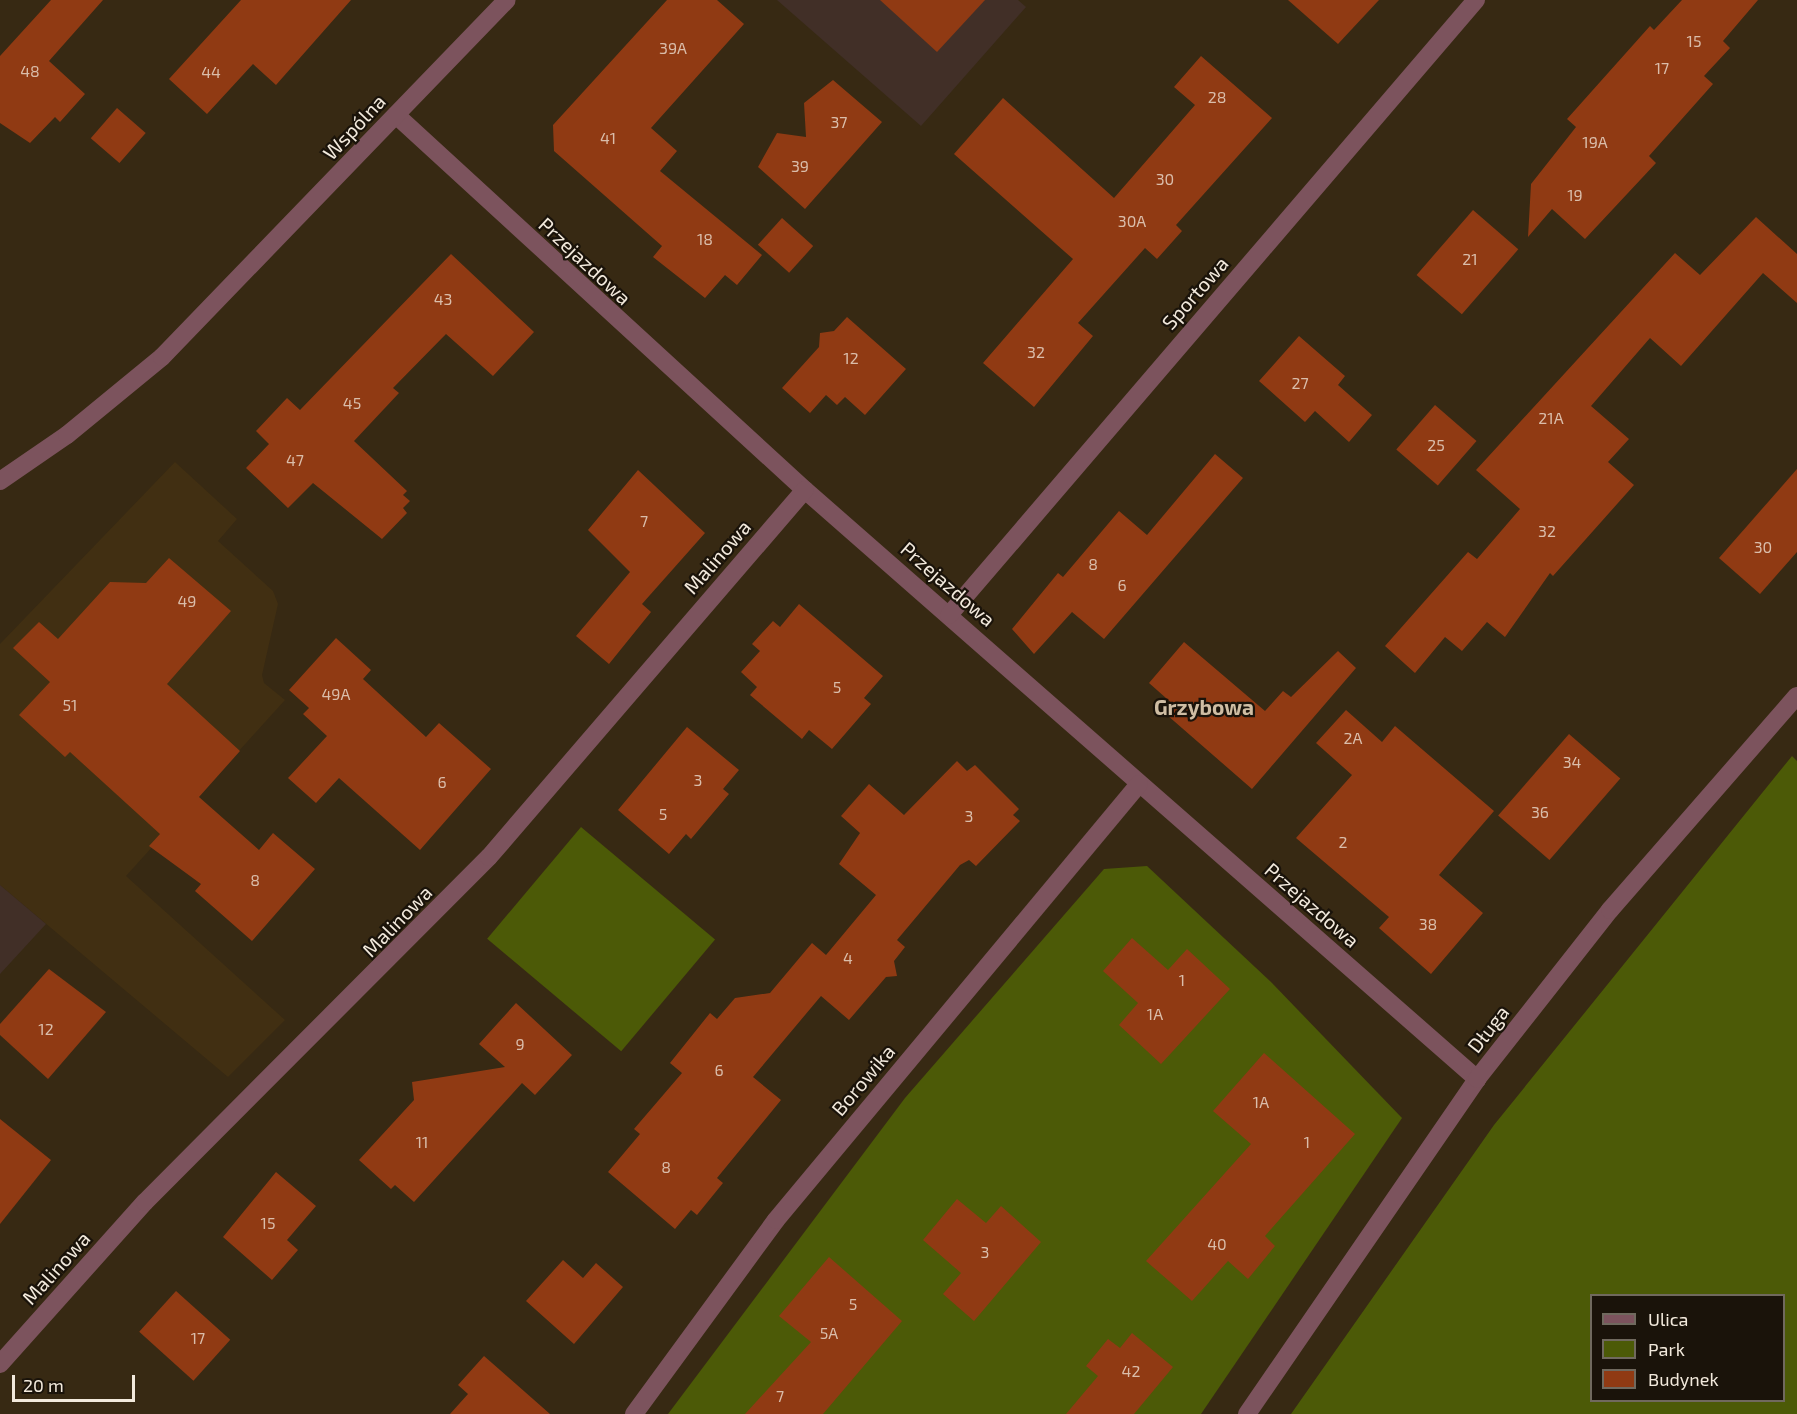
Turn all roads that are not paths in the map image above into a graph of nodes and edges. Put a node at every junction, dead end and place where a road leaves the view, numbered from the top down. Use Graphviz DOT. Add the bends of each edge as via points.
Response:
graph roads {
  1 [pos="507,0"];
  2 [pos="1476,0"];
  3 [pos="396,115"];
  4 [pos="0,481"];
  5 [pos="805,490"];
  6 [pos="949,615"];
  7 [pos="1797,696"];
  8 [pos="1139,784"];
  9 [pos="1477,1079"];
  10 [pos="0,1364"];
  11 [pos="634,1414"];
  12 [pos="1246,1414"];
  1 -- 3 [label="street, Wspólna"];
  2 -- 6 [label="street, Sportowa"];
  3 -- 4 [label="street, Wspólna" via="234,287 124,389"];
  3 -- 5 [label="street, Przejazdowa"];
  5 -- 6 [label="street, Przejazdowa"];
  5 -- 10 [label="street, Malinowa" via="489,857 145,1202"];
  6 -- 8 [label="street, Przejazdowa"];
  7 -- 9 [label="street, Długa" via="1610,909"];
  8 -- 9 [label="street, Przejazdowa"];
  8 -- 11 [label="street, Borowika" via="776,1220"];
  9 -- 12 [label="street, Długa"];
}
